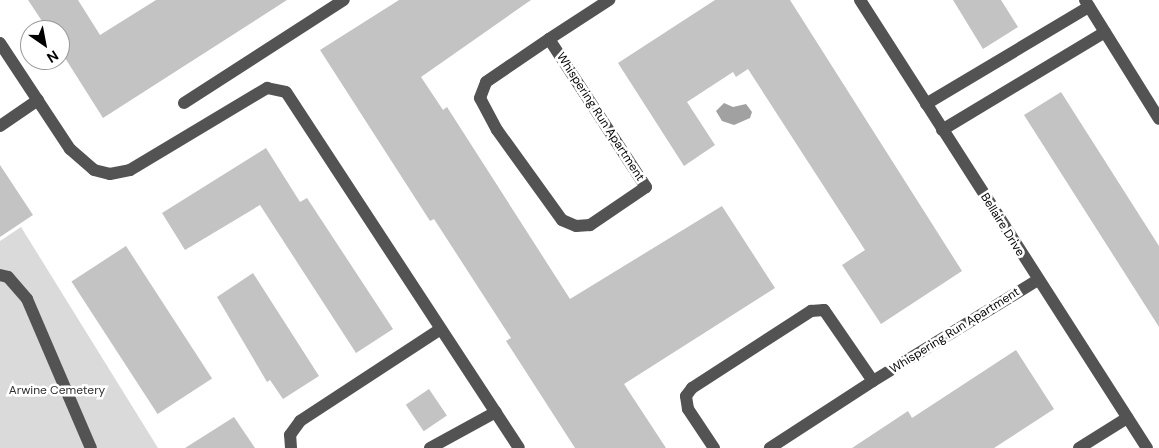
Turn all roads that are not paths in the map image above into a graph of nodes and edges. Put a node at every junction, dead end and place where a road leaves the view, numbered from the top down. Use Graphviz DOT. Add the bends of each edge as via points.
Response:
graph roads {
  1 [pos="344,0"];
  2 [pos="609,0"];
  3 [pos="860,0"];
  4 [pos="1087,4"];
  5 [pos="1105,32"];
  6 [pos="550,39"];
  7 [pos="0,43"];
  8 [pos="38,100"];
  9 [pos="184,103"];
  10 [pos="926,104"];
  11 [pos="1158,116"];
  12 [pos="0,126"];
  13 [pos="942,130"];
  14 [pos="0,275"];
  15 [pos="1036,280"];
  16 [pos="439,330"];
  17 [pos="873,381"];
  18 [pos="496,412"];
  19 [pos="1127,418"];
  20 [pos="91,448"];
  21 [pos="291,448"];
  22 [pos="430,448"];
  23 [pos="519,448"];
  24 [pos="714,448"];
  25 [pos="770,448"];
  26 [pos="1079,448"];
  27 [pos="1147,448"];
  1 -- 9 [label="street"];
  2 -- 6 [label="street, Whispering Run Apartment"];
  3 -- 10 [label="street, Bellaire Drive"];
  4 -- 5 [label="street"];
  4 -- 10 [label="street"];
  5 -- 11 [label="street"];
  5 -- 13 [label="street"];
  6 -- 6 [label="street, Whispering Run Apartment" via="486,82 480,98 497,130 562,220 576,226 590,225 646,187"];
  7 -- 8 [label="street"];
  8 -- 12 [label="street"];
  8 -- 16 [label="street" via="70,149 94,170 110,174 130,170 267,88 286,92"];
  10 -- 13 [label="street, Bellaire Drive"];
  13 -- 15 [label="street, Bellaire Drive"];
  14 -- 20 [label="street" via="8,277 26,299"];
  15 -- 17 [label="street, Whispering Run Apartment"];
  15 -- 19 [label="street, Bellaire Drive"];
  16 -- 18 [label="street"];
  16 -- 21 [label="street" via="300,421 290,435"];
  17 -- 24 [label="street" via="833,319 824,310 811,311 692,388 686,396 688,409"];
  17 -- 25 [label="street, Whispering Run Apartment"];
  18 -- 22 [label="street"];
  18 -- 23 [label="street"];
  19 -- 26 [label="street"];
  19 -- 27 [label="street, Bellaire Drive"];
}
